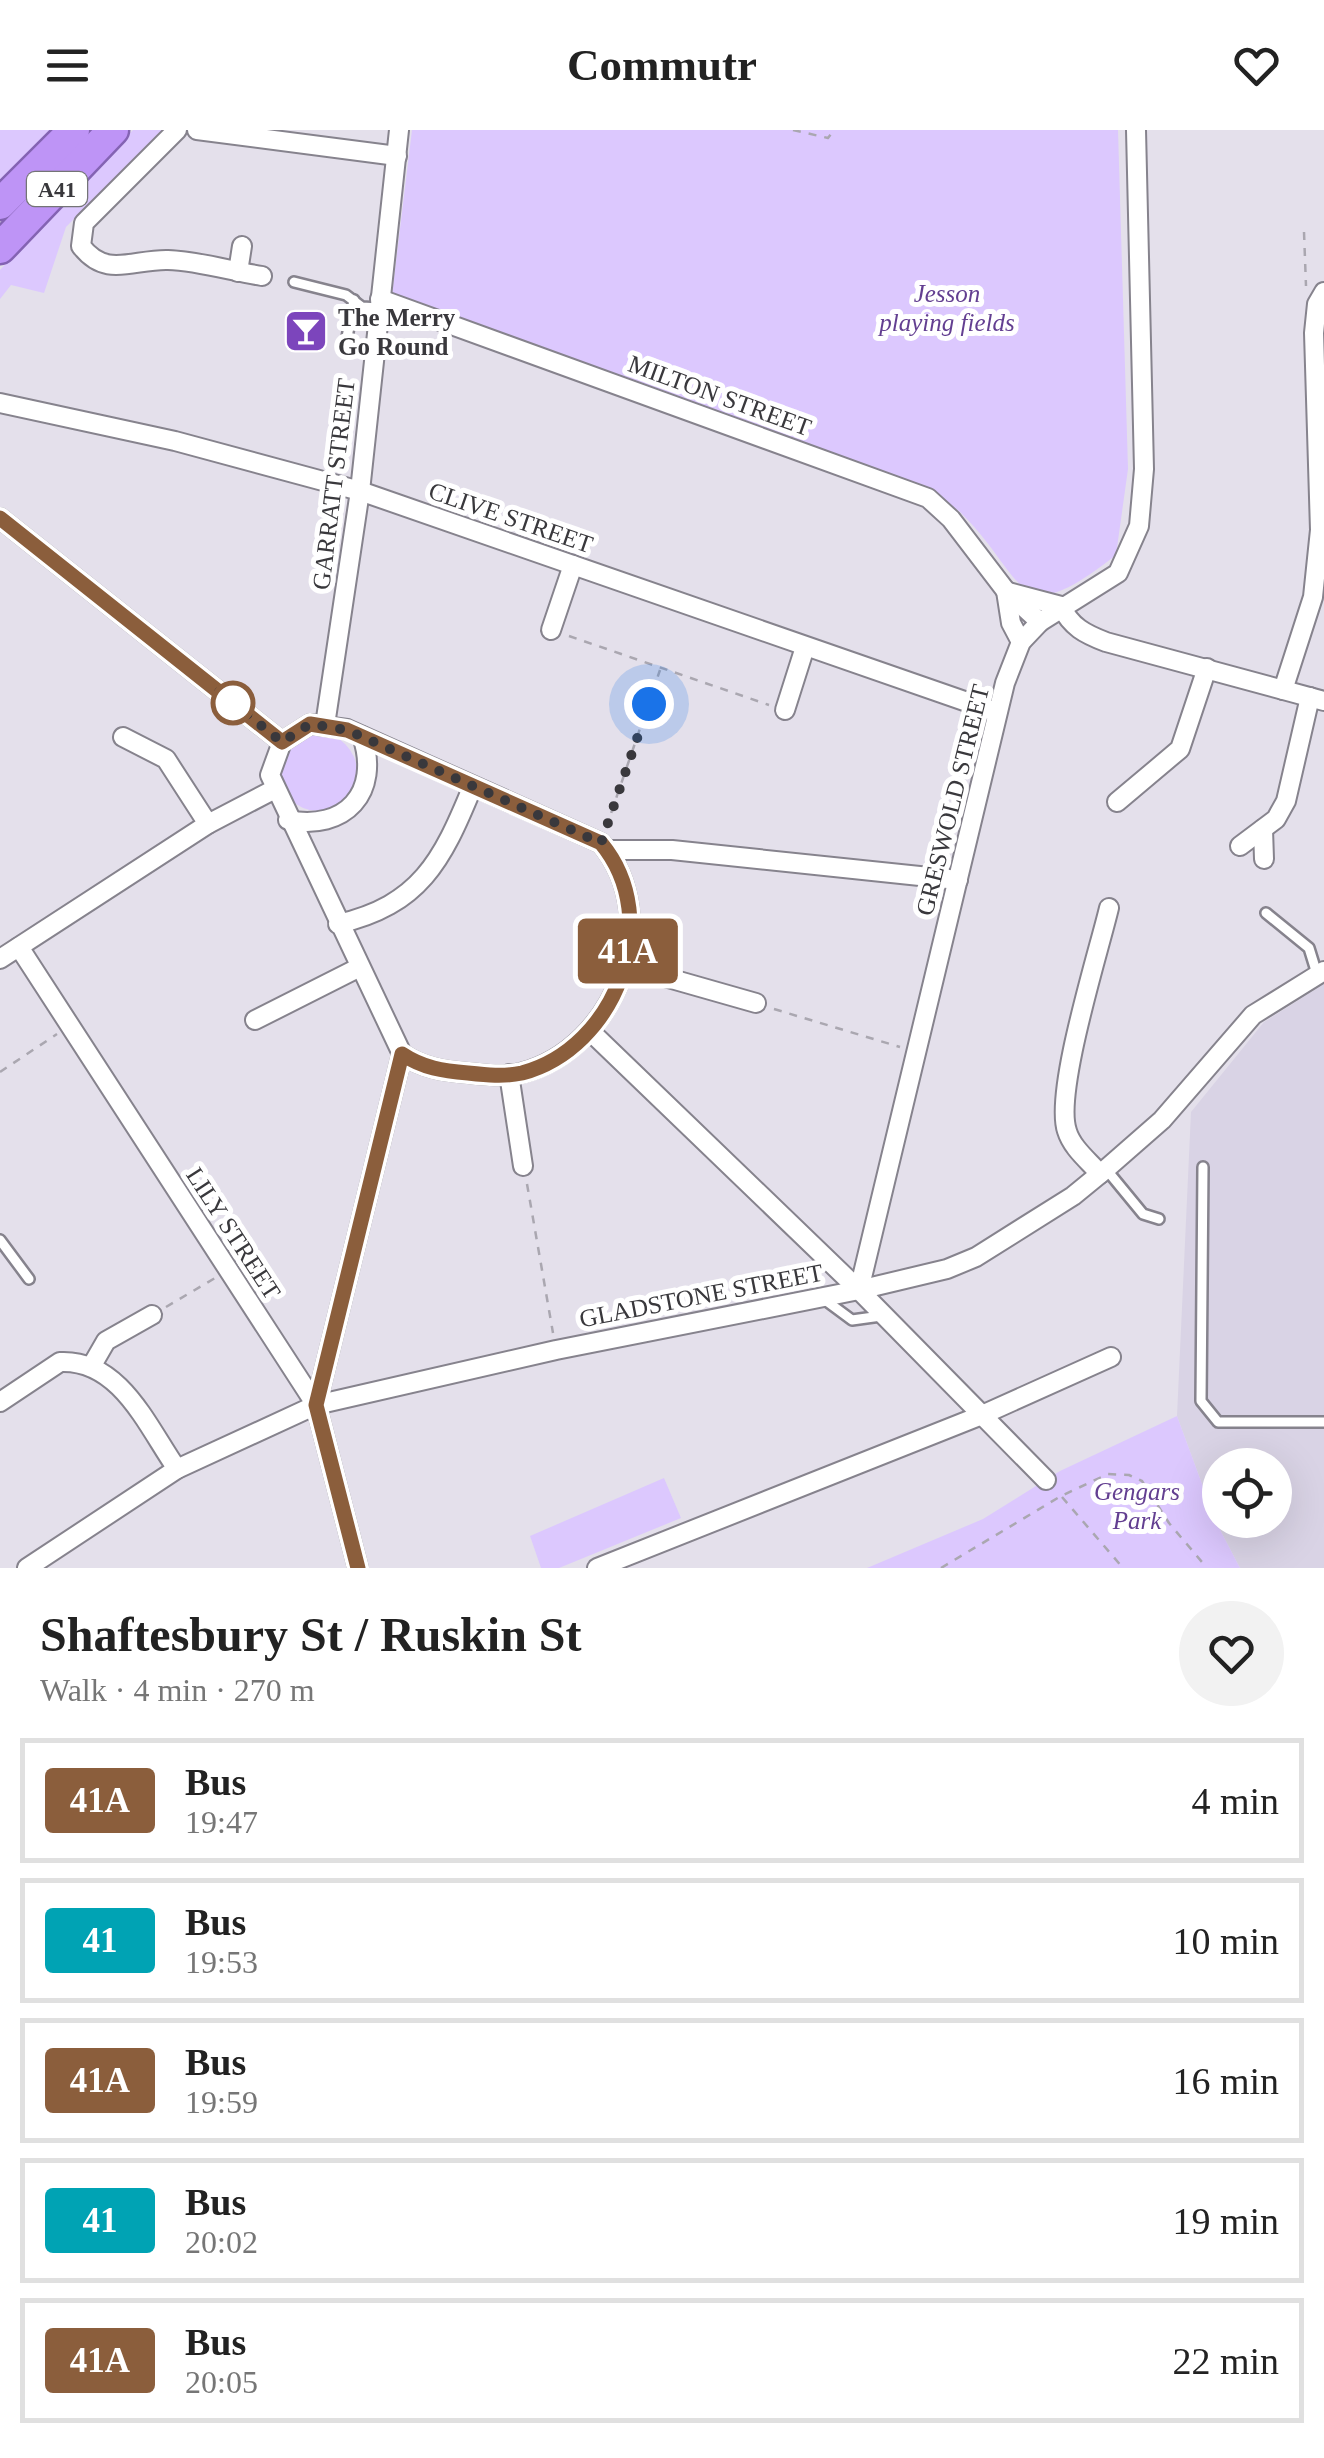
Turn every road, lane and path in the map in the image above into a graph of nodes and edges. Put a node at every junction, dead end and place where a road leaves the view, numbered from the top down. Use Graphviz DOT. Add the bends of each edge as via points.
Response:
graph roads {
  1 [pos="74,130"];
  2 [pos="113,130"];
  3 [pos="178,130"];
  4 [pos="196,130"];
  5 [pos="399,130"];
  6 [pos="792,130"];
  7 [pos="834,130"];
  8 [pos="1136,130"];
  9 [pos="397,156"];
  10 [pos="0,204"];
  11 [pos="1304,232"];
  12 [pos="242,246"];
  13 [pos="0,248"];
  14 [pos="66,252"];
  15 [pos="92,260"];
  16 [pos="238,272"];
  17 [pos="262,276"];
  18 [pos="294,282"];
  19 [pos="1322,293"];
  20 [pos="354,300"];
  21 [pos="379,304"];
  22 [pos="345,348"];
  23 [pos="0,403"];
  24 [pos="360,491"];
  25 [pos="0,518"];
  26 [pos="573,565"];
  27 [pos="1006,591"];
  28 [pos="1061,606"];
  29 [pos="1040,622"];
  30 [pos="551,630"];
  31 [pos="1021,642"];
  32 [pos="805,646"];
  33 [pos="661,668"];
  34 [pos="1207,668"];
  35 [pos="1283,690"];
  36 [pos="1317,699"];
  37 [pos="785,710"];
  38 [pos="996,712"];
  39 [pos="324,725"];
  40 [pos="123,736"];
  41 [pos="362,736"];
  42 [pos="282,742"];
  43 [pos="472,788"];
  44 [pos="275,789"];
  45 [pos="1116,802"];
  46 [pos="288,820"];
  47 [pos="208,824"];
  48 [pos="1264,830"];
  49 [pos="604,846"];
  50 [pos="1240,846"];
  51 [pos="1264,859"];
  52 [pos="958,880"];
  53 [pos="1109,908"];
  54 [pos="1266,913"];
  55 [pos="338,924"];
  56 [pos="19,946"];
  57 [pos="0,960"];
  58 [pos="626,966"];
  59 [pos="360,968"];
  60 [pos="1321,973"];
  61 [pos="756,1004"];
  62 [pos="255,1020"];
  63 [pos="69,1026"];
  64 [pos="590,1031"];
  65 [pos="916,1052"];
  66 [pos="402,1054"];
  67 [pos="0,1072"];
  68 [pos="510,1074"];
  69 [pos="524,1166"];
  70 [pos="1203,1167"];
  71 [pos="1103,1172"];
  72 [pos="1160,1218"];
  73 [pos="0,1240"];
  74 [pos="228,1269"];
  75 [pos="29,1279"];
  76 [pos="858,1290"];
  77 [pos="821,1297"];
  78 [pos="152,1315"];
  79 [pos="884,1315"];
  80 [pos="556,1350"];
  81 [pos="1111,1357"];
  82 [pos="91,1367"];
  83 [pos="0,1402"];
  84 [pos="316,1405"];
  85 [pos="982,1415"];
  86 [pos="1324,1422"];
  87 [pos="177,1469"];
  88 [pos="1046,1480"];
  89 [pos="1061,1496"];
  90 [pos="27,1568"];
  91 [pos="358,1568"];
  92 [pos="596,1568"];
  93 [pos="941,1568"];
  94 [pos="1123,1568"];
  95 [pos="1207,1568"];
  1 -- 10 [label="highway, A41"];
  2 -- 13 [label="highway, A41"];
  3 -- 15 [label="street" via="84,223 81,246"];
  4 -- 9 [label="street"];
  5 -- 9 [label="street, GARRATT STREET"];
  6 -- 7 [label="path" via="828,138"];
  8 -- 28 [label="street, GRESWOLD STREET" via="1144,469 1139,526 1118,573"];
  9 -- 21 [label="street, GARRATT STREET"];
  11 -- 19 [label="path" via="1304,285"];
  12 -- 16 [label="street"];
  14 -- 15 [label="street"];
  15 -- 16 [label="street" via="124,268 168,260"];
  16 -- 17 [label="street"];
  18 -- 20 [label="lane"];
  19 -- 35 [label="street" via="1314,333 1320,530 1312,597"];
  20 -- 21 [label="lane" via="362,307"];
  20 -- 22 [label="lane"];
  21 -- 24 [label="street, GARRATT STREET"];
  21 -- 27 [label="street, MILTON STREET" via="928,498"];
  23 -- 24 [label="street, CLIVE STREET"];
  24 -- 26 [label="street, CLIVE STREET"];
  24 -- 39 [label="street, GARRATT STREET"];
  25 -- 42 [label="street"];
  26 -- 30 [label="street"];
  26 -- 32 [label="street, CLIVE STREET"];
  27 -- 28 [label="street"];
  27 -- 29 [label="street, MILTON STREET"];
  27 -- 31 [label="street, MILTON STREET"];
  28 -- 29 [label="street, GRESWOLD STREET"];
  28 -- 34 [label="street" via="1083,633"];
  29 -- 31 [label="street, GRESWOLD STREET"];
  30 -- 33 [label="path"];
  31 -- 38 [label="street, GRESWOLD STREET"];
  32 -- 37 [label="street"];
  32 -- 38 [label="street, CLIVE STREET"];
  33 -- 37 [label="path"];
  33 -- 49 [label="path"];
  34 -- 35 [label="street"];
  34 -- 45 [label="street" via="1180,749"];
  35 -- 36 [label="street"];
  36 -- 48 [label="street" via="1286,801"];
  38 -- 52 [label="street, GRESWOLD STREET"];
  39 -- 41 [label="street"];
  39 -- 42 [label="street" via="298,727"];
  40 -- 47 [label="street" via="166,759"];
  41 -- 43 [label="street"];
  41 -- 46 [label="street" via="368,754 360,796 317,826"];
  42 -- 44 [label="street" via="270,775"];
  43 -- 49 [label="street"];
  43 -- 55 [label="street" via="432,872 398,902"];
  44 -- 46 [label="street"];
  44 -- 47 [label="street"];
  46 -- 55 [label="street"];
  47 -- 56 [label="street"];
  48 -- 50 [label="street"];
  48 -- 51 [label="street"];
  49 -- 52 [label="street"];
  49 -- 58 [label="street" via="622,876 630,927"];
  52 -- 65 [label="street, GRESWOLD STREET"];
  53 -- 71 [label="street" via="1065,1094 1064,1126 1071,1142"];
  54 -- 60 [label="lane" via="1309,948"];
  55 -- 59 [label="street"];
  56 -- 57 [label="street"];
  56 -- 63 [label="street, LILY STREET"];
  58 -- 61 [label="street"];
  58 -- 64 [label="street"];
  59 -- 62 [label="street"];
  59 -- 66 [label="street"];
  60 -- 71 [label="street, GLADSTONE STREET" via="1253,1015 1162,1120"];
  61 -- 65 [label="path"];
  63 -- 67 [label="path"];
  63 -- 74 [label="street, LILY STREET"];
  64 -- 68 [label="street" via="557,1057"];
  64 -- 76 [label="street"];
  65 -- 76 [label="street, GRESWOLD STREET"];
  66 -- 68 [label="street" via="446,1072"];
  66 -- 84 [label="street"];
  68 -- 69 [label="street"];
  69 -- 80 [label="path"];
  70 -- 86 [label="lane" via="1201,1401 1218,1422"];
  71 -- 72 [label="lane" via="1142,1214"];
  71 -- 76 [label="street, GLADSTONE STREET" via="976,1257"];
  73 -- 75 [label="lane"];
  74 -- 78 [label="path"];
  74 -- 84 [label="street, LILY STREET"];
  76 -- 77 [label="street, GLADSTONE STREET"];
  76 -- 79 [label="street"];
  77 -- 79 [label="lane" via="852,1320"];
  77 -- 80 [label="street, GLADSTONE STREET"];
  78 -- 82 [label="street" via="106,1340"];
  79 -- 85 [label="street"];
  80 -- 84 [label="street, GLADSTONE STREET"];
  81 -- 85 [label="street"];
  82 -- 83 [label="street" via="60,1362"];
  82 -- 87 [label="street" via="110,1374"];
  84 -- 87 [label="street, GLADSTONE STREET"];
  84 -- 91 [label="street, LILY STREET"];
  85 -- 88 [label="street"];
  85 -- 92 [label="street"];
  87 -- 90 [label="street, GLADSTONE STREET"];
  88 -- 89 [label="path"];
  89 -- 93 [label="path"];
  89 -- 94 [label="path"];
  89 -- 95 [label="path" via="1108,1474 1128,1474 1142,1481"];
}
